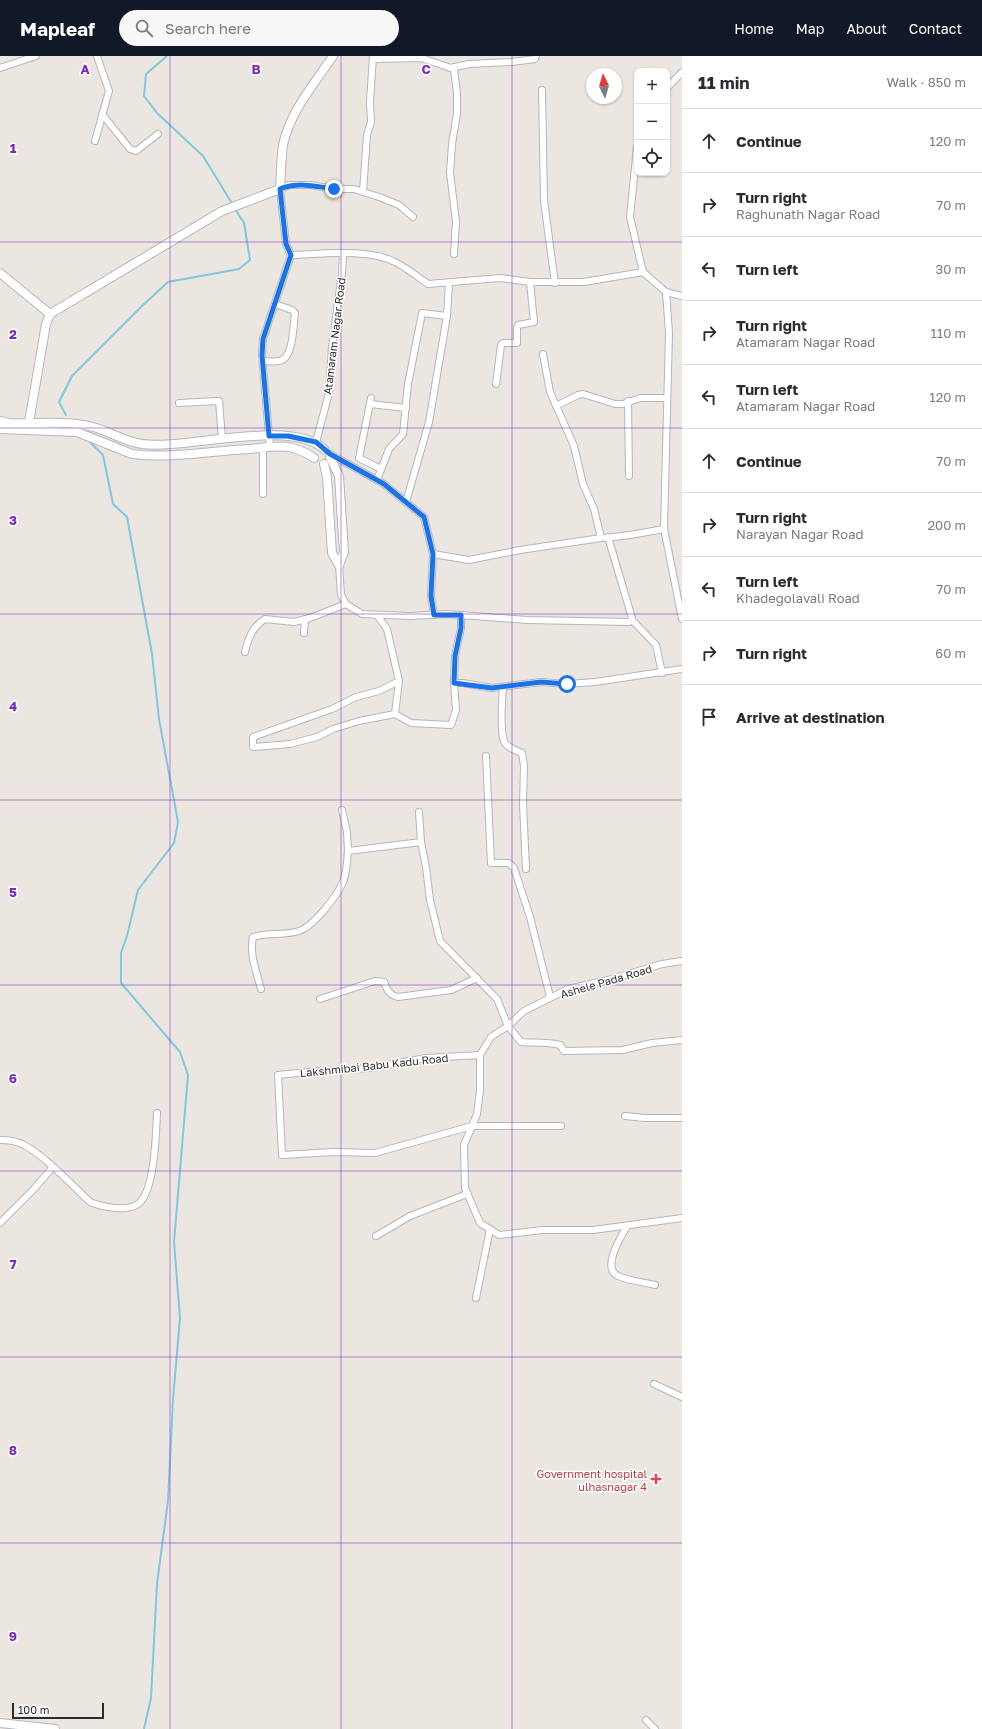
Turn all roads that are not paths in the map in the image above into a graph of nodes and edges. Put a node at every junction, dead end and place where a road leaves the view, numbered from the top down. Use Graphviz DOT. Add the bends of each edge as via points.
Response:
graph roads {
  1 [pos="36,56"];
  2 [pos="98,56"];
  3 [pos="332,56"];
  4 [pos="536,56"];
  5 [pos="374,57"];
  6 [pos="0,68"];
  7 [pos="450,68"];
  8 [pos="682,72"];
  9 [pos="670,85"];
  10 [pos="542,90"];
  11 [pos="102,114"];
  12 [pos="158,134"];
  13 [pos="95,141"];
  14 [pos="634,176"];
  15 [pos="280,189"];
  16 [pos="363,192"];
  17 [pos="413,217"];
  18 [pos="343,253"];
  19 [pos="454,254"];
  20 [pos="291,255"];
  21 [pos="643,272"];
  22 [pos="0,273"];
  23 [pos="530,282"];
  24 [pos="449,283"];
  25 [pos="555,283"];
  26 [pos="666,292"];
  27 [pos="682,296"];
  28 [pos="275,304"];
  29 [pos="50,314"];
  30 [pos="447,316"];
  31 [pos="543,354"];
  32 [pos="263,361"];
  33 [pos="496,384"];
  34 [pos="667,398"];
  35 [pos="628,401"];
  36 [pos="179,403"];
  37 [pos="556,406"];
  38 [pos="406,408"];
  39 [pos="4,422"];
  40 [pos="28,427"];
  41 [pos="1,431"];
  42 [pos="269,436"];
  43 [pos="225,438"];
  44 [pos="316,442"];
  45 [pos="141,444"];
  46 [pos="266,447"];
  47 [pos="228,450"];
  48 [pos="328,453"];
  49 [pos="141,455"];
  50 [pos="314,458"];
  51 [pos="324,464"];
  52 [pos="381,469"];
  53 [pos="629,476"];
  54 [pos="377,480"];
  55 [pos="263,494"];
  56 [pos="406,502"];
  57 [pos="664,528"];
  58 [pos="604,538"];
  59 [pos="433,554"];
  60 [pos="338,565"];
  61 [pos="346,604"];
  62 [pos="377,615"];
  63 [pos="434,615"];
  64 [pos="461,615"];
  65 [pos="305,619"];
  66 [pos="682,619"];
  67 [pos="632,620"];
  68 [pos="304,633"];
  69 [pos="245,652"];
  70 [pos="682,669"];
  71 [pos="662,673"];
  72 [pos="399,681"];
  73 [pos="454,683"];
  74 [pos="503,687"];
  75 [pos="395,714"];
  76 [pos="486,756"];
  77 [pos="342,810"];
  78 [pos="419,812"];
  79 [pos="421,842"];
  80 [pos="348,851"];
  81 [pos="526,869"];
  82 [pos="682,960"];
  83 [pos="477,978"];
  84 [pos="261,989"];
  85 [pos="550,997"];
  86 [pos="320,999"];
  87 [pos="508,1026"];
  88 [pos="682,1040"];
  89 [pos="480,1055"];
  90 [pos="157,1113"];
  91 [pos="625,1116"];
  92 [pos="682,1118"];
  93 [pos="472,1126"];
  94 [pos="561,1126"];
  95 [pos="0,1140"];
  96 [pos="52,1168"];
  97 [pos="466,1194"];
  98 [pos="682,1218"];
  99 [pos="0,1223"];
  100 [pos="627,1226"];
  101 [pos="490,1229"];
  102 [pos="376,1236"];
  103 [pos="655,1285"];
  104 [pos="476,1298"];
  105 [pos="654,1384"];
  106 [pos="682,1397"];
  107 [pos="646,1720"];
  108 [pos="0,1723"];
  109 [pos="55,1729"];
  110 [pos="655,1729"];
  1 -- 6 [label="street"];
  2 -- 11 [label="street" via="109,91"];
  3 -- 15 [label="street" via="296,110 289,127 283,145"];
  4 -- 7 [label="street" via="526,61 492,62"];
  5 -- 7 [label="street" via="421,58"];
  5 -- 16 [label="street" via="371,82 372,122 367,135"];
  7 -- 19 [label="street" via="454,69 457,92 450,173 456,221"];
  8 -- 9 [label="street"];
  10 -- 25 [label="street" via="544,201"];
  11 -- 12 [label="street" via="130,149 136,151"];
  11 -- 13 [label="street"];
  14 -- 21 [label="street" via="630,217"];
  15 -- 16 [label="street" via="289,185 354,189"];
  15 -- 20 [label="street" via="286,244"];
  15 -- 29 [label="street" via="222,211"];
  16 -- 17 [label="street" via="399,205"];
  18 -- 20 [label="street"];
  18 -- 24 [label="street" via="380,256 397,263 428,284"];
  18 -- 44 [label="street, Atamaram Nagar Road" via="329,393"];
  20 -- 28 [label="street"];
  21 -- 25 [label="street" via="584,282"];
  21 -- 26 [label="street"];
  22 -- 29 [label="street"];
  23 -- 24 [label="street" via="500,278"];
  23 -- 25 [label="street"];
  23 -- 33 [label="street" via="534,322 518,325 516,343 501,345"];
  24 -- 30 [label="street"];
  26 -- 27 [label="street"];
  26 -- 34 [label="street" via="669,333"];
  28 -- 32 [label="street" via="263,339"];
  28 -- 32 [label="street" via="295,313 290,353 279,361"];
  29 -- 40 [label="street" via="46,324"];
  30 -- 38 [label="street" via="422,313 408,384"];
  30 -- 56 [label="street" via="429,422"];
  31 -- 37 [label="street" via="550,392"];
  32 -- 42 [label="street"];
  34 -- 35 [label="street" via="650,397"];
  34 -- 57 [label="street"];
  35 -- 37 [label="street" via="615,404 583,394"];
  35 -- 53 [label="street"];
  36 -- 43 [label="street" via="219,401"];
  37 -- 58 [label="street" via="574,446 583,484"];
  38 -- 52 [label="street" via="403,434 389,449"];
  38 -- 52 [label="street" via="370,401 359,458"];
  39 -- 40 [label="street"];
  39 -- 41 [label="street"];
  40 -- 41 [label="street"];
  40 -- 45 [label="street" via="78,424"];
  40 -- 49 [label="street" via="77,432 132,454"];
  42 -- 43 [label="street"];
  42 -- 44 [label="street" via="288,436"];
  42 -- 46 [label="street"];
  43 -- 45 [label="street"];
  43 -- 47 [label="street"];
  44 -- 48 [label="street"];
  45 -- 49 [label="street"];
  46 -- 47 [label="street"];
  46 -- 50 [label="street" via="288,447"];
  46 -- 55 [label="street"];
  47 -- 49 [label="street" via="163,456"];
  48 -- 50 [label="street" via="316,450"];
  48 -- 51 [label="street" via="328,461"];
  48 -- 54 [label="street"];
  48 -- 60 [label="street" via="339,476 344,552"];
  50 -- 51 [label="street" via="319,464"];
  51 -- 60 [label="street" via="332,553"];
  52 -- 54 [label="street"];
  54 -- 56 [label="street"];
  56 -- 59 [label="street" via="424,517"];
  57 -- 58 [label="street"];
  57 -- 66 [label="street"];
  58 -- 59 [label="street" via="470,560"];
  58 -- 67 [label="street"];
  59 -- 63 [label="street" via="431,596"];
  60 -- 61 [label="street" via="341,595"];
  61 -- 62 [label="street" via="362,614"];
  61 -- 65 [label="street"];
  62 -- 63 [label="street"];
  62 -- 72 [label="street" via="387,629"];
  63 -- 64 [label="street"];
  64 -- 67 [label="street" via="527,620"];
  64 -- 73 [label="street"];
  65 -- 68 [label="street"];
  65 -- 69 [label="street" via="294,622 265,619 252,632"];
  67 -- 71 [label="street" via="658,647"];
  70 -- 71 [label="street"];
  71 -- 74 [label="street" via="595,682 541,682"];
  72 -- 75 [label="street"];
  72 -- 75 [label="street" via="379,691 356,697 332,709 253,737 253,747 290,744 359,721"];
  73 -- 74 [label="street"];
  73 -- 75 [label="street" via="456,710 451,725 410,723"];
  74 -- 81 [label="street" via="504,741 511,749 522,752 524,766"];
  76 -- 85 [label="street" via="491,863 509,864 514,868 530,917"];
  77 -- 80 [label="street"];
  78 -- 79 [label="street"];
  79 -- 80 [label="street"];
  79 -- 83 [label="street" via="430,900 440,941"];
  80 -- 84 [label="street" via="347,868 340,889 307,927 293,933 254,937 252,946"];
  82 -- 85 [label="street, Ashele Pada Road" via="568,989"];
  83 -- 86 [label="street" via="451,990 398,997 389,993 384,982 375,981"];
  83 -- 87 [label="street" via="496,999"];
  85 -- 87 [label="street, Ashele Pada Road" via="524,1011"];
  87 -- 88 [label="street" via="521,1042 552,1043 560,1045 564,1051 623,1050 652,1043"];
  87 -- 89 [label="street, Ashele Pada Road" via="491,1037"];
  89 -- 93 [label="street" via="479,1102"];
  89 -- 93 [label="street, Lakshmibai Babu Kadu Road" via="426,1058 370,1068 278,1075 282,1155 333,1152 375,1154"];
  90 -- 96 [label="street" via="154,1157 145,1196 138,1204 128,1208 112,1208 90,1202"];
  91 -- 92 [label="street"];
  93 -- 94 [label="street"];
  93 -- 97 [label="street" via="464,1145"];
  95 -- 96 [label="street" via="24,1144"];
  96 -- 99 [label="street"];
  97 -- 101 [label="street" via="480,1223"];
  97 -- 102 [label="street" via="410,1216"];
  98 -- 100 [label="street"];
  100 -- 101 [label="street" via="499,1235"];
  100 -- 103 [label="street" via="612,1258 612,1270 617,1276"];
  101 -- 104 [label="street"];
  105 -- 106 [label="street"];
  107 -- 110 [label="street"];
  108 -- 109 [label="street"];
}
